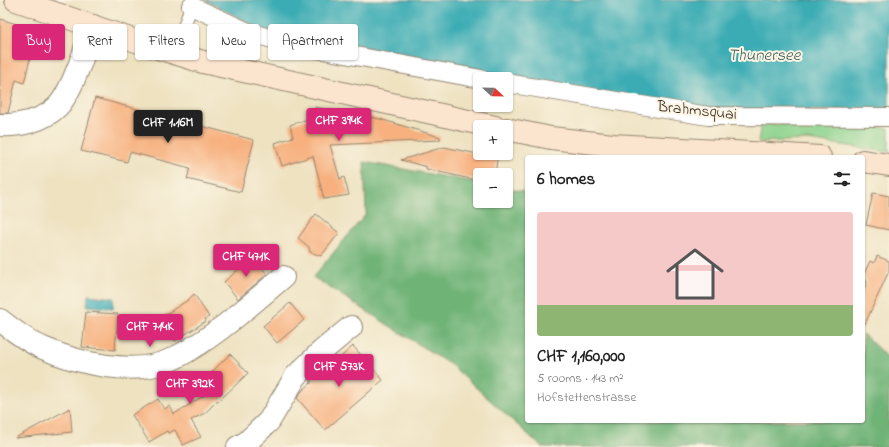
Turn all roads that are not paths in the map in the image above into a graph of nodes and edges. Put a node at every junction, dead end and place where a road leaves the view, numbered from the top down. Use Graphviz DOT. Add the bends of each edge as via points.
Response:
graph roads {
  1 [pos="16,0"];
  2 [pos="191,6"];
  3 [pos="87,24"];
  4 [pos="185,24"];
  5 [pos="80,60"];
  6 [pos="198,60"];
  7 [pos="473,78"];
  8 [pos="513,84"];
  9 [pos="889,117"];
  10 [pos="473,122"];
  11 [pos="0,125"];
  12 [pos="513,130"];
  13 [pos="789,155"];
  14 [pos="865,161"];
  15 [pos="889,165"];
  16 [pos="283,277"];
  17 [pos="0,320"];
  18 [pos="351,327"];
  19 [pos="238,447"];
  1 -- 3 [label="main road"];
  2 -- 4 [label="lane"];
  2 -- 7 [label="street" via="248,32 290,44"];
  5 -- 11 [label="street" via="70,86 57,108 23,124"];
  6 -- 10 [label="main road"];
  8 -- 9 [label="street, Brahmsquai" via="708,116"];
  12 -- 13 [label="main road" via="585,142"];
  14 -- 15 [label="main road"];
  16 -- 17 [label="street" via="198,344 167,361 146,366 97,365 70,358 43,348"];
  18 -- 19 [label="street" via="296,376 269,421"];
}
